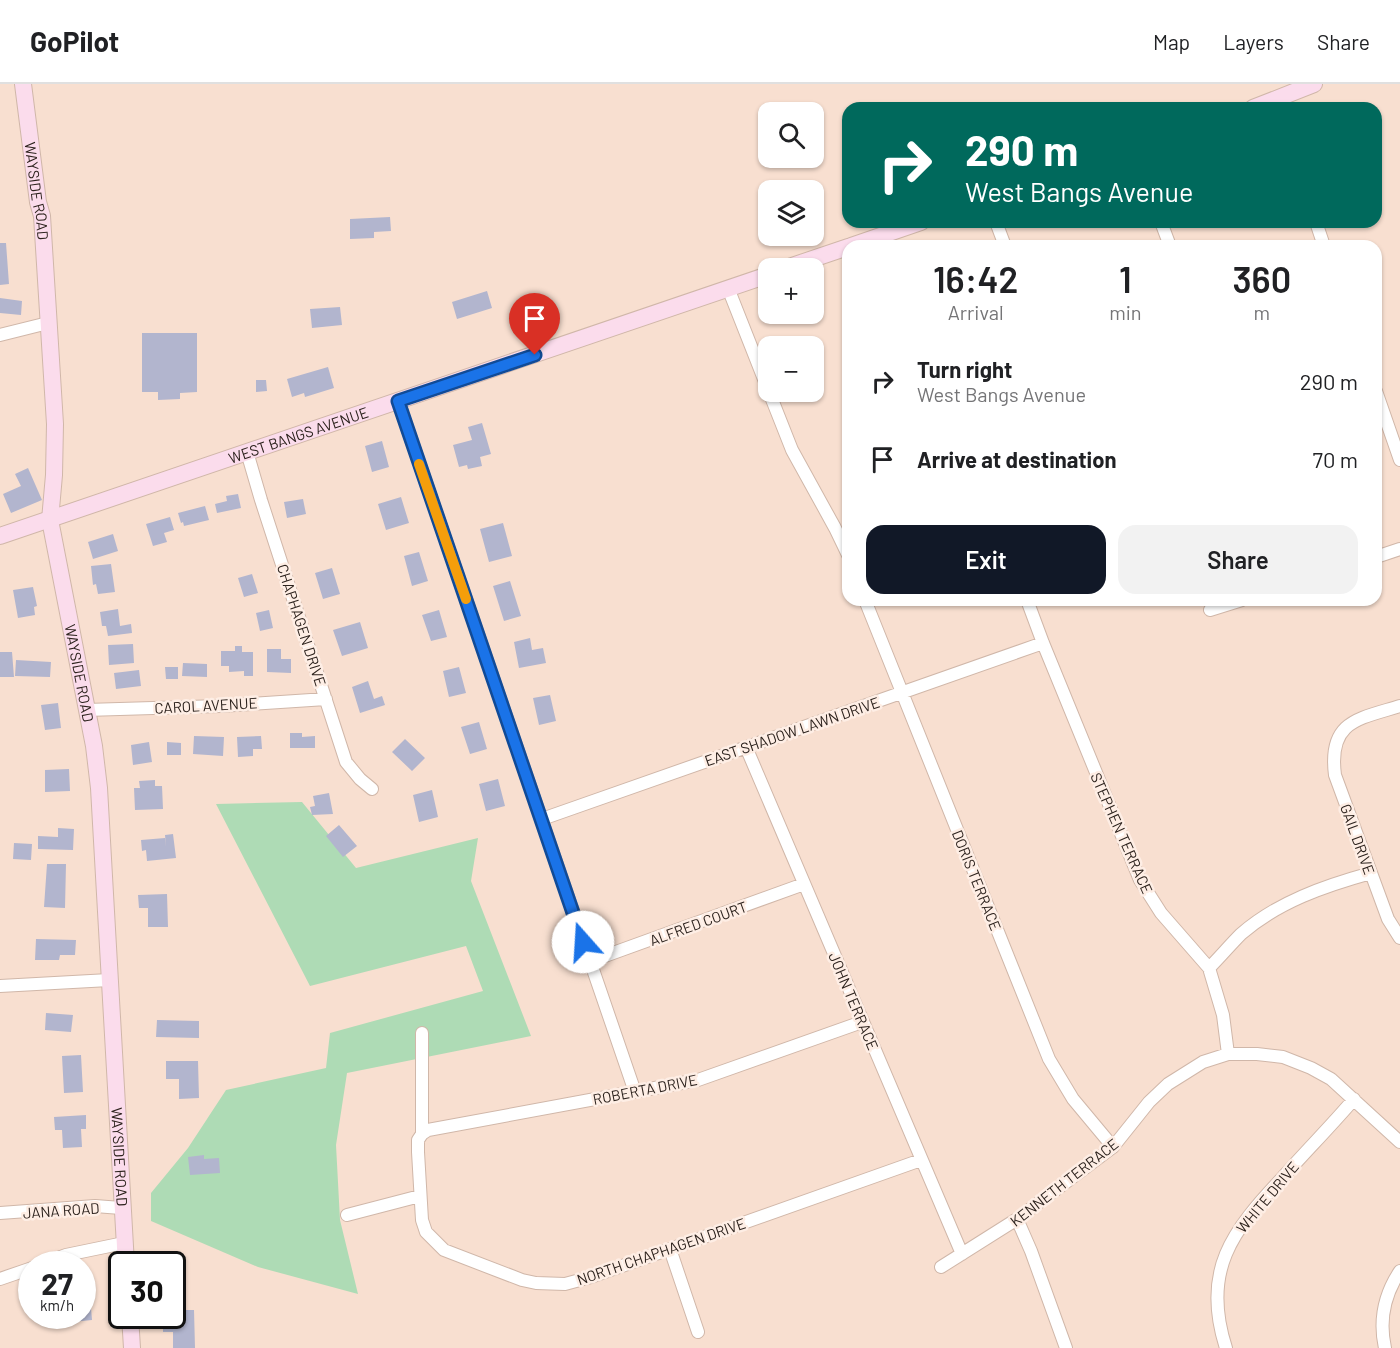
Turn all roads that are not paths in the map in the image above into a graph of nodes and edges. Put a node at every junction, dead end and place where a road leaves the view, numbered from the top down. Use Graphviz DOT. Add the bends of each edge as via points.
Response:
graph roads {
  1 [pos="23,84"];
  2 [pos="1314,84"];
  3 [pos="1279,102"];
  4 [pos="904,228"];
  5 [pos="869,240"];
  6 [pos="842,249"];
  7 [pos="816,258"];
  8 [pos="758,278"];
  9 [pos="728,288"];
  10 [pos="48,323"];
  11 [pos="0,334"];
  12 [pos="398,401"];
  13 [pos="1382,408"];
  14 [pos="247,452"];
  15 [pos="1400,460"];
  16 [pos="50,520"];
  17 [pos="0,536"];
  18 [pos="842,544"];
  19 [pos="1400,549"];
  20 [pos="1382,555"];
  21 [pos="867,606"];
  22 [pos="1029,606"];
  23 [pos="1223,606"];
  24 [pos="1210,610"];
  25 [pos="1043,643"];
  26 [pos="902,692"];
  27 [pos="326,699"];
  28 [pos="1400,706"];
  29 [pos="86,710"];
  30 [pos="746,747"];
  31 [pos="372,789"];
  32 [pos="542,819"];
  33 [pos="1371,873"];
  34 [pos="804,884"];
  35 [pos="1400,938"];
  36 [pos="591,962"];
  37 [pos="1209,968"];
  38 [pos="109,980"];
  39 [pos="0,986"];
  40 [pos="862,1022"];
  41 [pos="422,1033"];
  42 [pos="1228,1054"];
  43 [pos="635,1092"];
  44 [pos="1354,1099"];
  45 [pos="422,1134"];
  46 [pos="1400,1142"];
  47 [pos="1113,1147"];
  48 [pos="921,1160"];
  49 [pos="420,1196"];
  50 [pos="121,1208"];
  51 [pos="0,1213"];
  52 [pos="347,1215"];
  53 [pos="1017,1219"];
  54 [pos="124,1243"];
  55 [pos="670,1249"];
  56 [pos="88,1251"];
  57 [pos="125,1251"];
  58 [pos="962,1254"];
  59 [pos="942,1267"];
  60 [pos="1400,1271"];
  61 [pos="18,1273"];
  62 [pos="0,1279"];
  63 [pos="131,1329"];
  64 [pos="698,1332"];
  65 [pos="132,1348"];
  66 [pos="1066,1348"];
  67 [pos="1226,1348"];
  68 [pos="1385,1348"];
  1 -- 10 [label="street, WAYSIDE ROAD" via="42,216"];
  2 -- 3 [label="street"];
  4 -- 5 [label="street"];
  6 -- 7 [label="street"];
  8 -- 9 [label="street, WEST BANGS AVENUE"];
  9 -- 12 [label="street, WEST BANGS AVENUE"];
  9 -- 18 [label="street" via="789,443"];
  10 -- 11 [label="street"];
  10 -- 16 [label="street, WAYSIDE ROAD" via="55,424"];
  12 -- 14 [label="street, WEST BANGS AVENUE"];
  12 -- 32 [label="street"];
  13 -- 15 [label="street"];
  14 -- 16 [label="street, WEST BANGS AVENUE"];
  14 -- 27 [label="street, CHAPHAGEN DRIVE"];
  16 -- 17 [label="street, WEST BANGS AVENUE"];
  16 -- 29 [label="street, WAYSIDE ROAD"];
  19 -- 20 [label="street"];
  21 -- 26 [label="street, DORIS TERRACE"];
  22 -- 25 [label="street, STEPHEN TERRACE"];
  23 -- 24 [label="street"];
  25 -- 26 [label="street, EAST SHADOW LAWN DRIVE"];
  25 -- 37 [label="street, STEPHEN TERRACE" via="1140,880 1161,913"];
  26 -- 30 [label="street, EAST SHADOW LAWN DRIVE"];
  26 -- 47 [label="street, DORIS TERRACE" via="1049,1059 1072,1099"];
  27 -- 29 [label="street, CAROL AVENUE"];
  27 -- 31 [label="street, CHAPHAGEN DRIVE" via="346,762"];
  28 -- 33 [label="street, GAIL DRIVE" via="1343,728 1334,753 1335,775"];
  29 -- 38 [label="street, WAYSIDE ROAD" via="99,788"];
  30 -- 32 [label="street, EAST SHADOW LAWN DRIVE"];
  30 -- 34 [label="street, JOHN TERRACE"];
  32 -- 36 [label="street"];
  33 -- 35 [label="street, GAIL DRIVE" via="1388,919"];
  33 -- 37 [label="street" via="1320,889 1271,912 1240,935"];
  34 -- 36 [label="street, ALFRED COURT"];
  34 -- 40 [label="street, JOHN TERRACE"];
  36 -- 43 [label="street"];
  37 -- 42 [label="street, STEPHEN TERRACE" via="1223,1015"];
  38 -- 39 [label="street"];
  38 -- 50 [label="street, WAYSIDE ROAD"];
  40 -- 43 [label="street, ROBERTA DRIVE" via="716,1075"];
  40 -- 48 [label="street, JOHN TERRACE"];
  41 -- 45 [label="street, NORTH CHAPHAGEN DRIVE"];
  42 -- 44 [label="street, KENNETH TERRACE" via="1257,1054 1294,1061 1331,1080"];
  42 -- 47 [label="street, KENNETH TERRACE" via="1203,1062 1168,1084"];
  43 -- 45 [label="street, ROBERTA DRIVE"];
  44 -- 46 [label="street, KENNETH TERRACE"];
  44 -- 67 [label="street, WHITE DRIVE" via="1251,1211 1229,1244 1221,1269 1218,1300 1218,1321"];
  45 -- 49 [label="street, NORTH CHAPHAGEN DRIVE" via="418,1140"];
  47 -- 53 [label="street, KENNETH TERRACE"];
  48 -- 55 [label="street, NORTH CHAPHAGEN DRIVE"];
  48 -- 58 [label="street, JOHN TERRACE"];
  49 -- 52 [label="street"];
  49 -- 55 [label="street, NORTH CHAPHAGEN DRIVE" via="426,1232 444,1250 536,1284 566,1284"];
  50 -- 51 [label="street, JANA ROAD" via="95,1206"];
  50 -- 54 [label="street, WAYSIDE ROAD"];
  53 -- 58 [label="street, KENNETH TERRACE"];
  53 -- 66 [label="street"];
  54 -- 56 [label="street"];
  54 -- 57 [label="street, WAYSIDE ROAD"];
  55 -- 64 [label="street"];
  58 -- 59 [label="street, KENNETH TERRACE"];
  60 -- 68 [label="street" via="1383,1314"];
  61 -- 62 [label="street"];
  63 -- 65 [label="street"];
}
